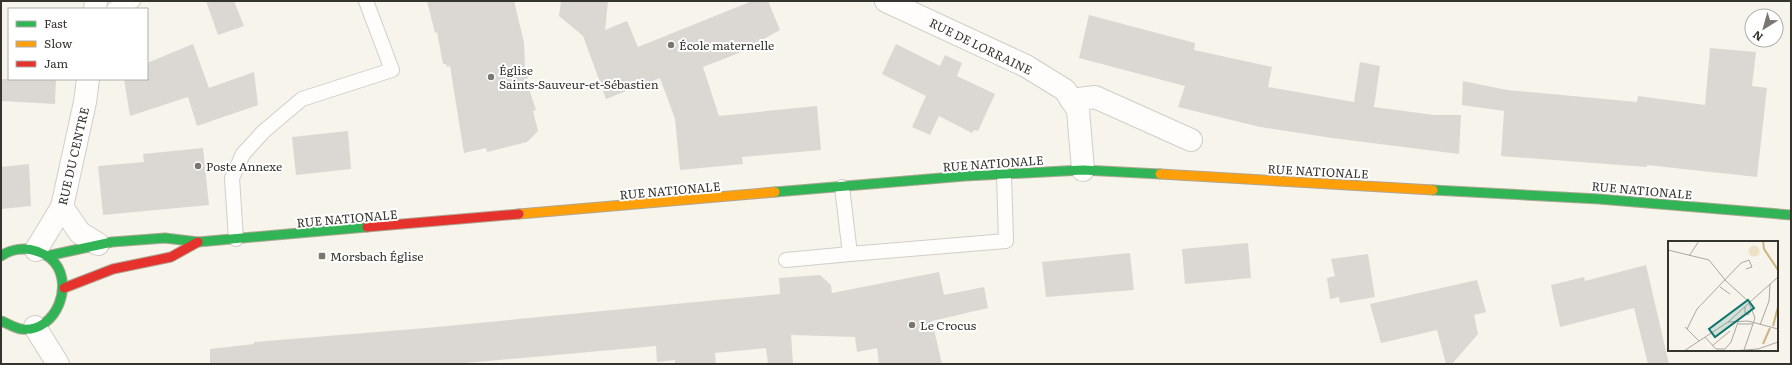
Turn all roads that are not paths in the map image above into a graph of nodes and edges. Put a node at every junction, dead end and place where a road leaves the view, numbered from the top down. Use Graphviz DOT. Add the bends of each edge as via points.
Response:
graph roads {
  1 [pos="133,1"];
  2 [pos="366,1"];
  3 [pos="886,1"];
  4 [pos="116,8"];
  5 [pos="88,80"];
  6 [pos="1071,100"];
  7 [pos="1191,140"];
  8 [pos="1083,170"];
  9 [pos="1004,174"];
  10 [pos="842,187"];
  11 [pos="62,207"];
  12 [pos="1791,215"];
  13 [pos="236,239"];
  14 [pos="198,242"];
  15 [pos="98,244"];
  16 [pos="42,253"];
  17 [pos="850,254"];
  18 [pos="1,256"];
  19 [pos="786,260"];
  20 [pos="64,288"];
  21 [pos="1,321"];
  22 [pos="35,327"];
  23 [pos="58,364"];
  1 -- 4 [label="lane"];
  2 -- 13 [label="lane" via="392,70 302,99 264,131 243,154 232,178"];
  3 -- 6 [label="street, RUE DE LORRAINE" via="1026,66 1065,90"];
  5 -- 11 [label="street, RUE DU CENTRE"];
  6 -- 7 [label="street" via="1095,97"];
  6 -- 8 [label="street, RUE DE LORRAINE" via="1078,110"];
  8 -- 9 [label="main road, RUE NATIONALE"];
  8 -- 12 [label="main road, RUE NATIONALE" via="1599,199"];
  9 -- 10 [label="main road, RUE NATIONALE"];
  9 -- 17 [label="lane" via="1006,241"];
  10 -- 13 [label="main road, RUE NATIONALE"];
  10 -- 17 [label="lane"];
  11 -- 15 [label="street" via="80,233"];
  11 -- 16 [label="street, RUE DU CENTRE"];
  13 -- 14 [label="main road, RUE NATIONALE"];
  14 -- 15 [label="main road, RUE NATIONALE" via="164,238"];
  14 -- 20 [label="main road, RUE NATIONALE" via="171,257 113,269"];
  15 -- 16 [label="main road, RUE NATIONALE"];
  16 -- 18 [label="main road, RUE NATIONALE" via="25,249 13,250"];
  16 -- 20 [label="main road" via="56,264 62,275"];
  17 -- 19 [label="lane"];
  20 -- 22 [label="main road" via="62,301 56,313"];
  21 -- 22 [label="main road" via="9,326"];
  22 -- 23 [label="street"];
}
